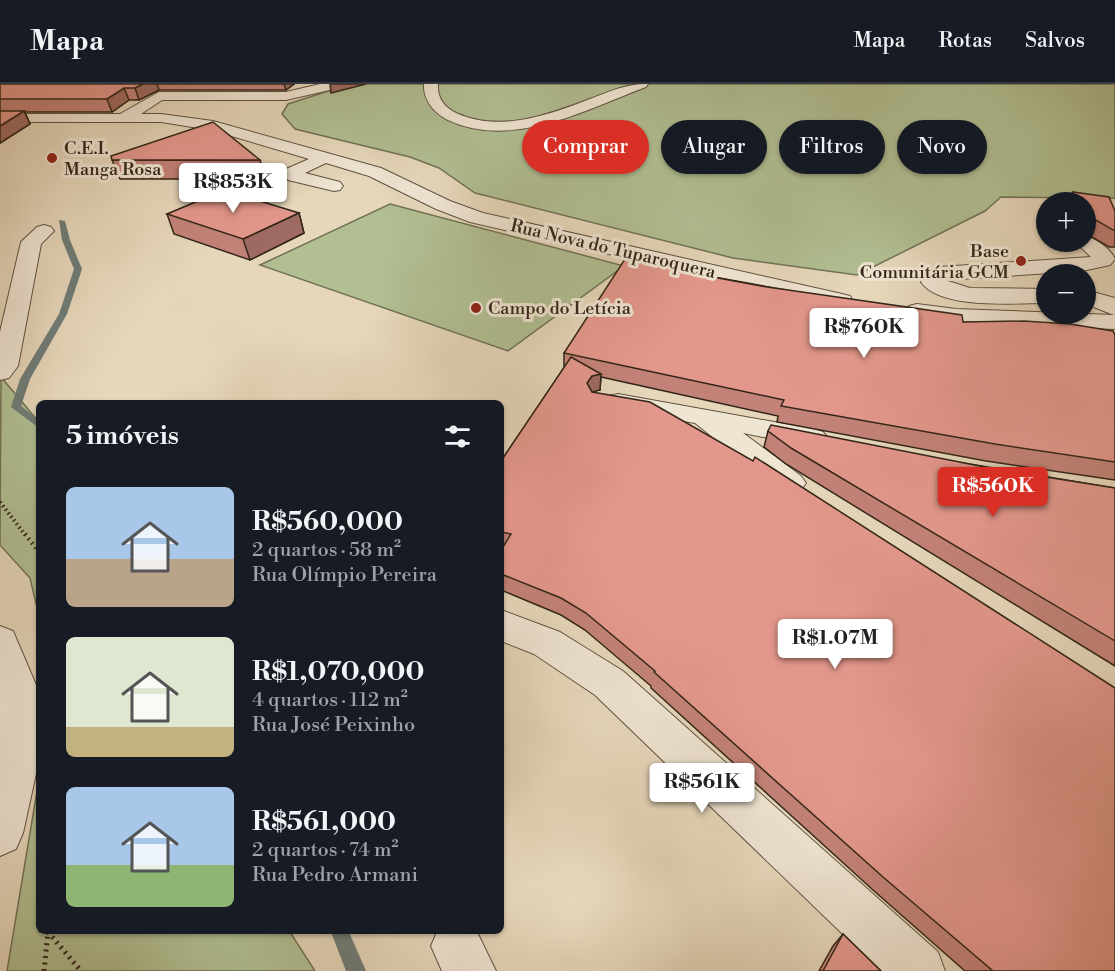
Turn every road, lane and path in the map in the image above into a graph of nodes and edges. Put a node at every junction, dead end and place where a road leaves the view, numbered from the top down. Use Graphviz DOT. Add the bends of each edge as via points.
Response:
graph roads {
  1 [pos="338,84"];
  2 [pos="430,84"];
  3 [pos="641,84"];
  4 [pos="125,117"];
  5 [pos="0,118"];
  6 [pos="324,158"];
  7 [pos="334,186"];
  8 [pos="271,201"];
  9 [pos="259,205"];
  10 [pos="44,231"];
  11 [pos="1096,251"];
  12 [pos="1087,264"];
  13 [pos="1036,268"];
  14 [pos="1036,296"];
  15 [pos="1096,299"];
  16 [pos="864,304"];
  17 [pos="1115,308"];
  18 [pos="898,309"];
  19 [pos="1115,322"];
  20 [pos="0,372"];
  21 [pos="602,400"];
  22 [pos="700,416"];
  23 [pos="841,443"];
  24 [pos="813,498"];
  25 [pos="0,502"];
  26 [pos="36,548"];
  27 [pos="504,626"];
  28 [pos="0,642"];
  29 [pos="0,833"];
  30 [pos="48,934"];
  31 [pos="50,934"];
  32 [pos="44,971"];
  33 [pos="81,971"];
  34 [pos="919,971"];
  1 -- 4 [label="street" via="286,96 159,96"];
  2 -- 3 [label="street" via="430,93 449,116 484,126 547,120"];
  4 -- 5 [label="street, Rua Nova do Tuparoquera"];
  4 -- 6 [label="street, Rua Nova do Tuparoquera" via="188,121"];
  6 -- 7 [label="street" via="292,173"];
  6 -- 16 [label="street, Rua Nova do Tuparoquera" via="375,172 477,218"];
  8 -- 9 [label="path"];
  10 -- 20 [label="street" via="31,242 5,366"];
  11 -- 12 [label="street" via="1105,258"];
  13 -- 14 [label="street" via="939,273 932,277 932,282 955,294"];
  15 -- 17 [label="street"];
  18 -- 19 [label="street" via="956,316"];
  21 -- 22 [label="street"];
  22 -- 23 [label="street"];
  22 -- 24 [label="street"];
  25 -- 26 [label="path"];
  27 -- 34 [label="street" via="547,644 609,683"];
  28 -- 29 [label="street" via="22,700 20,748"];
  30 -- 32 [label="path"];
  31 -- 33 [label="path"];
}
